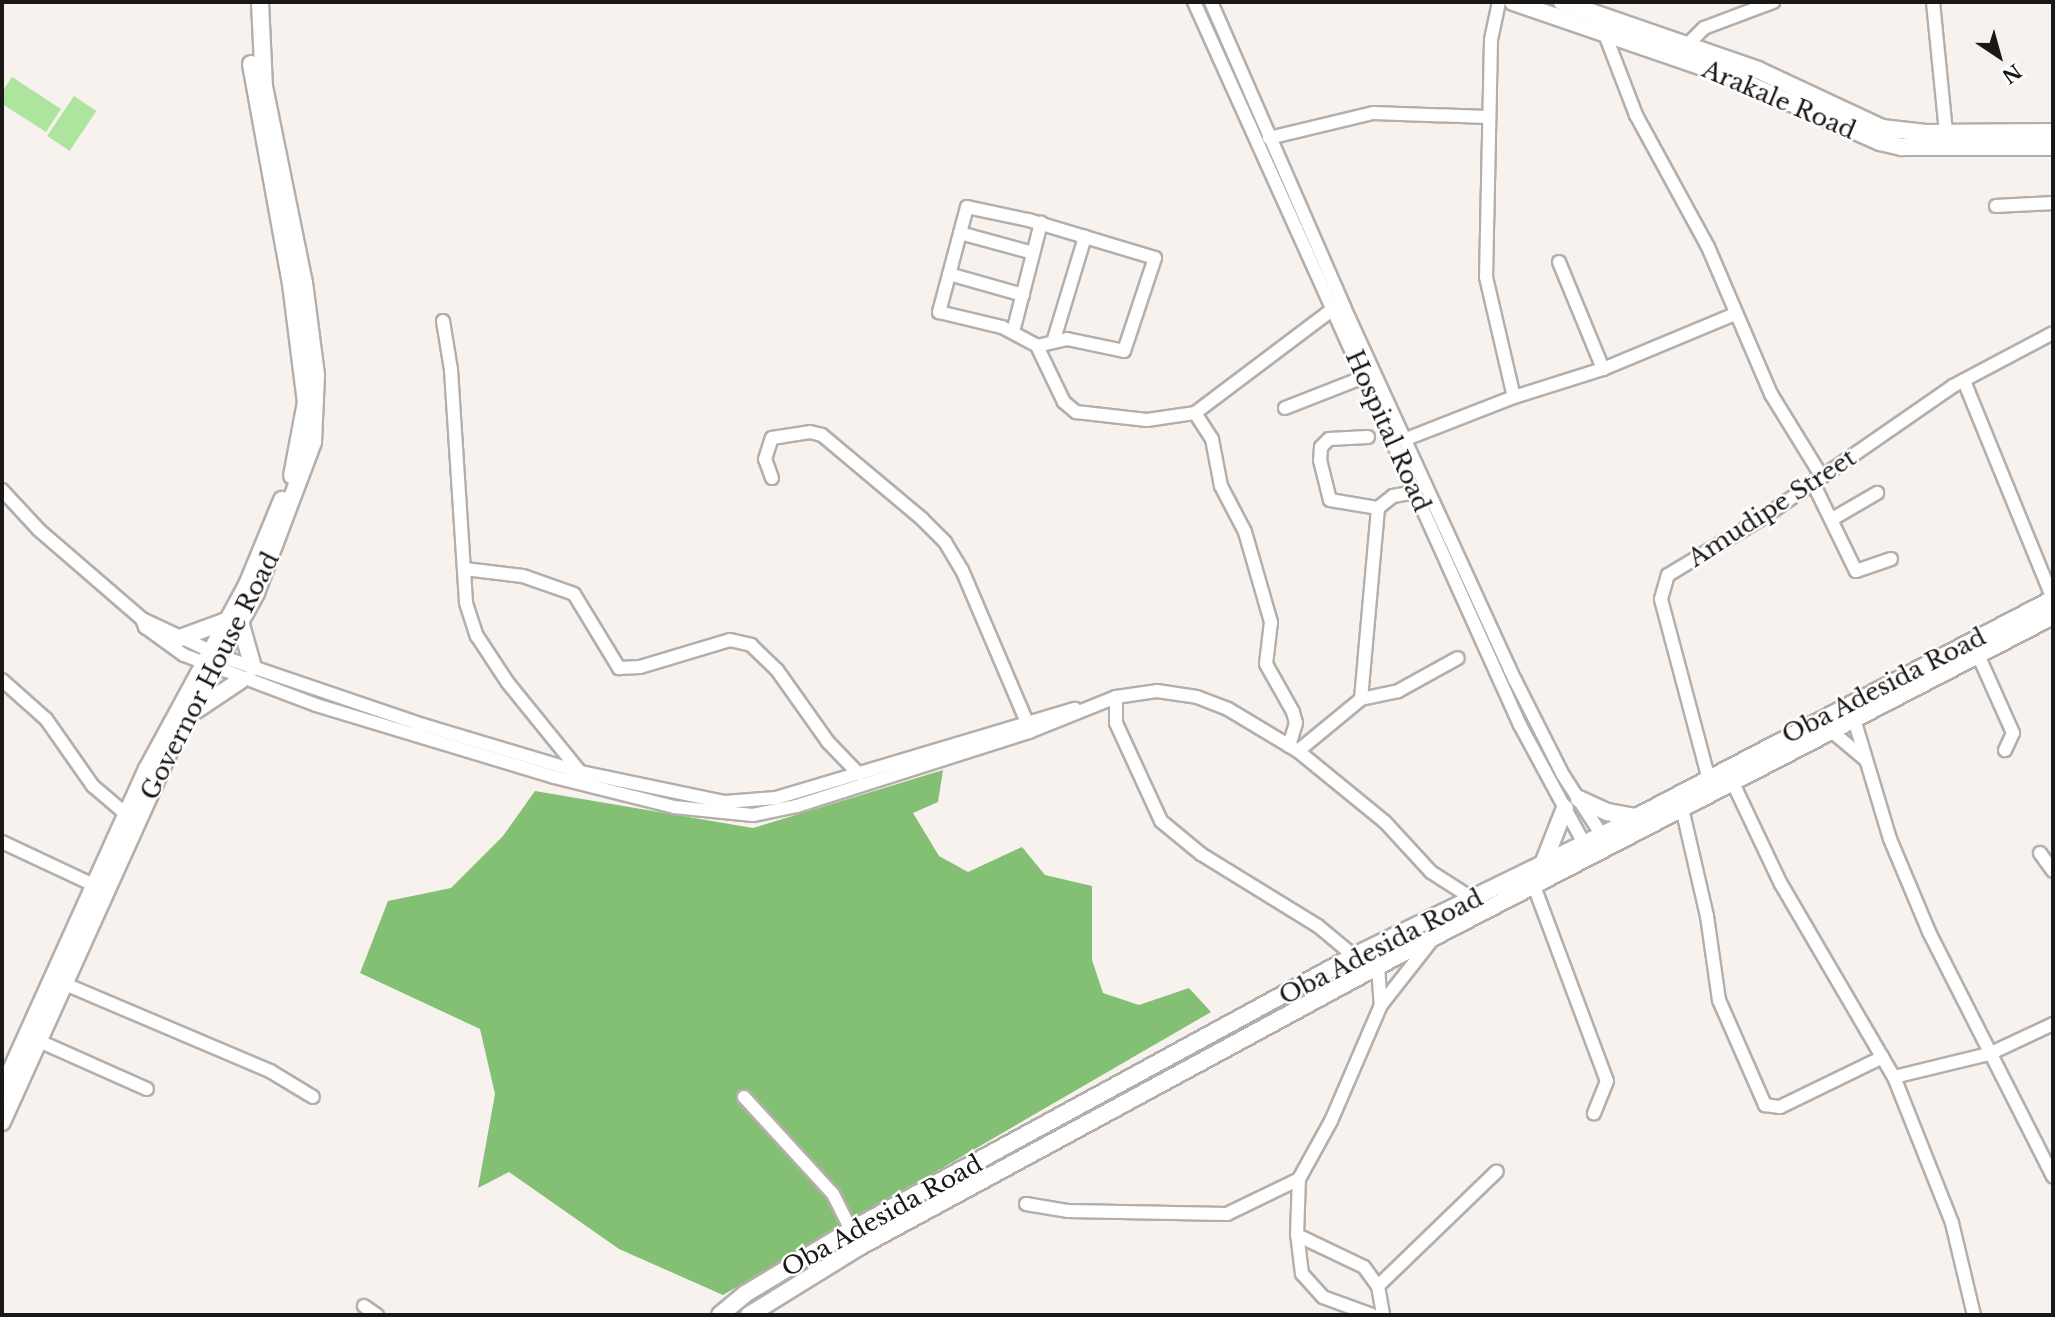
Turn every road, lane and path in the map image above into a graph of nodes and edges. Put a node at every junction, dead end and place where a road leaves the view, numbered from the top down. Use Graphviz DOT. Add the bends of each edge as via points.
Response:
graph roads {
  1 [pos="250,2"];
  2 [pos="260,2"];
  3 [pos="1194,2"];
  4 [pos="1211,2"];
  5 [pos="1499,2"];
  6 [pos="1513,2"];
  7 [pos="1562,2"];
  8 [pos="1773,2"];
  9 [pos="1933,2"];
  10 [pos="1602,29"];
  11 [pos="1681,51"];
  12 [pos="1487,117"];
  13 [pos="1946,132"];
  14 [pos="2053,132"];
  15 [pos="1269,138"];
  16 [pos="2053,148"];
  17 [pos="2053,203"];
  18 [pos="1996,206"];
  19 [pos="1041,223"];
  20 [pos="960,233"];
  21 [pos="1085,237"];
  22 [pos="1033,253"];
  23 [pos="1559,262"];
  24 [pos="949,274"];
  25 [pos="1023,295"];
  26 [pos="1334,309"];
  27 [pos="1735,314"];
  28 [pos="443,320"];
  29 [pos="1013,332"];
  30 [pos="2053,332"];
  31 [pos="1054,339"];
  32 [pos="1037,345"];
  33 [pos="1603,369"];
  34 [pos="1364,377"];
  35 [pos="1964,381"];
  36 [pos="1514,397"];
  37 [pos="1285,408"];
  38 [pos="1195,413"];
  39 [pos="1368,437"];
  40 [pos="1406,439"];
  41 [pos="772,478"];
  42 [pos="1817,480"];
  43 [pos="2,490"];
  44 [pos="1416,492"];
  45 [pos="1877,492"];
  46 [pos="1378,508"];
  47 [pos="1834,519"];
  48 [pos="1891,559"];
  49 [pos="465,569"];
  50 [pos="2053,599"];
  51 [pos="2053,616"];
  52 [pos="142,619"];
  53 [pos="235,623"];
  54 [pos="180,638"];
  55 [pos="1975,648"];
  56 [pos="1458,658"];
  57 [pos="214,661"];
  58 [pos="247,673"];
  59 [pos="2,680"];
  60 [pos="1116,697"];
  61 [pos="1361,699"];
  62 [pos="1088,707"];
  63 [pos="191,714"];
  64 [pos="1854,719"];
  65 [pos="1026,720"];
  66 [pos="1116,723"];
  67 [pos="1830,730"];
  68 [pos="1294,748"];
  69 [pos="2006,750"];
  70 [pos="1867,761"];
  71 [pos="580,772"];
  72 [pos="859,774"];
  73 [pos="1708,776"];
  74 [pos="1732,781"];
  75 [pos="1572,803"];
  76 [pos="1682,808"];
  77 [pos="126,814"];
  78 [pos="1635,817"];
  79 [pos="1606,841"];
  80 [pos="2,842"];
  81 [pos="1588,850"];
  82 [pos="2040,853"];
  83 [pos="1543,865"];
  84 [pos="2053,871"];
  85 [pos="1534,886"];
  86 [pos="98,888"];
  87 [pos="1473,899"];
  88 [pos="1433,938"];
  89 [pos="1354,956"];
  90 [pos="1371,970"];
  91 [pos="65,984"];
  92 [pos="1381,1005"];
  93 [pos="2053,1024"];
  94 [pos="39,1041"];
  95 [pos="1989,1054"];
  96 [pos="1884,1057"];
  97 [pos="1894,1077"];
  98 [pos="147,1089"];
  99 [pos="2,1090"];
  100 [pos="313,1097"];
  101 [pos="744,1097"];
  102 [pos="1594,1113"];
  103 [pos="2,1122"];
  104 [pos="1497,1171"];
  105 [pos="2053,1176"];
  106 [pos="1299,1179"];
  107 [pos="1026,1204"];
  108 [pos="851,1230"];
  109 [pos="1297,1235"];
  110 [pos="1378,1286"];
  111 [pos="364,1306"];
  112 [pos="377,1315"];
  113 [pos="720,1315"];
  114 [pos="748,1315"];
  115 [pos="1373,1315"];
  116 [pos="1383,1315"];
  117 [pos="1974,1315"];
  1 -- 53 [label="main road, Governor House Road" via="254,100 290,284 306,402 291,478"];
  2 -- 53 [label="main road, Governor House Road" via="264,87 304,283 318,410 313,442 280,537"];
  3 -- 26 [label="street, Hospital Road"];
  4 -- 15 [label="street, Hospital Road"];
  5 -- 12 [label="street" via="1490,40"];
  6 -- 10 [label="main road, Arakale Road"];
  7 -- 11 [label="main road, Arakale Road"];
  8 -- 11 [label="street" via="1727,17"];
  9 -- 13 [label="street"];
  10 -- 11 [label="main road, Arakale Road"];
  10 -- 27 [label="street" via="1636,115 1708,247"];
  11 -- 13 [label="main road, Arakale Road" via="1778,78 1882,128"];
  11 -- 16 [label="main road, Arakale Road" via="1880,142 1902,147"];
  12 -- 15 [label="street" via="1373,113"];
  12 -- 36 [label="street" via="1486,277"];
  13 -- 14 [label="main road, Arakale Road"];
  15 -- 40 [label="street, Hospital Road"];
  17 -- 18 [label="street"];
  19 -- 20 [label="street" via="967,207"];
  19 -- 21 [label="street"];
  19 -- 22 [label="street"];
  20 -- 22 [label="street"];
  20 -- 24 [label="street"];
  21 -- 31 [label="street"];
  21 -- 31 [label="street" via="1155,258 1124,351"];
  22 -- 25 [label="street"];
  23 -- 33 [label="street"];
  24 -- 25 [label="street"];
  24 -- 29 [label="street" via="939,312"];
  25 -- 29 [label="street"];
  26 -- 34 [label="street, Hospital Road"];
  26 -- 38 [label="street"];
  27 -- 33 [label="street"];
  27 -- 42 [label="street"];
  28 -- 49 [label="street" via="451,370"];
  29 -- 32 [label="street"];
  30 -- 35 [label="street, Amudipe Street"];
  31 -- 32 [label="street"];
  32 -- 38 [label="street" via="1064,402 1076,412 1147,420"];
  33 -- 36 [label="street"];
  34 -- 37 [label="street"];
  34 -- 44 [label="street, Hospital Road"];
  35 -- 42 [label="street, Amudipe Street"];
  35 -- 50 [label="street"];
  36 -- 40 [label="street"];
  38 -- 68 [label="street" via="1212,439 1221,486 1245,532 1270,622 1266,663 1293,712"];
  39 -- 46 [label="street" via="1329,439 1321,447 1320,460 1330,500"];
  40 -- 75 [label="street, Hospital Road"];
  41 -- 65 [label="street" via="765,459 772,438 810,432 822,435 922,519 945,542 962,570"];
  42 -- 47 [label="street"];
  42 -- 73 [label="street, Amudipe Street" via="1681,566 1662,587 1661,599"];
  43 -- 52 [label="street" via="39,530"];
  44 -- 46 [label="street" via="1393,496"];
  44 -- 75 [label="street, Hospital Road" via="1520,725"];
  45 -- 47 [label="street"];
  46 -- 61 [label="street"];
  47 -- 48 [label="street" via="1858,572"];
  49 -- 71 [label="street" via="466,603 477,636 508,683"];
  49 -- 72 [label="street" via="523,576 574,594 619,668 640,667 730,640 751,645 777,670 828,742"];
  50 -- 55 [label="main road, Oba Adesida Road"];
  51 -- 55 [label="main road, Oba Adesida Road"];
  52 -- 54 [label="street"];
  52 -- 57 [label="street" via="167,645"];
  53 -- 54 [label="main road"];
  53 -- 57 [label="main road, Governor House Road"];
  53 -- 58 [label="main road"];
  54 -- 57 [label="street"];
  55 -- 64 [label="main road, Oba Adesida Road"];
  55 -- 69 [label="street" via="2013,733"];
  55 -- 73 [label="main road, Oba Adesida Road"];
  56 -- 61 [label="street" via="1398,691"];
  57 -- 58 [label="street"];
  57 -- 63 [label="main road, Governor House Road"];
  57 -- 77 [label="main road, Governor House Road"];
  58 -- 62 [label="street" via="567,781 728,816 797,806 1029,732"];
  58 -- 63 [label="main road"];
  58 -- 71 [label="street"];
  59 -- 77 [label="street" via="46,719 93,786"];
  60 -- 62 [label="street"];
  60 -- 66 [label="street"];
  60 -- 68 [label="street" via="1157,691 1197,697 1228,709"];
  61 -- 68 [label="street"];
  62 -- 65 [label="street"];
  62 -- 66 [label="street"];
  63 -- 86 [label="main road, Governor House Road"];
  64 -- 67 [label="main road, Oba Adesida Road"];
  64 -- 70 [label="street"];
  65 -- 72 [label="street"];
  66 -- 89 [label="street" via="1156,811 1170,830 1318,926"];
  67 -- 70 [label="street"];
  67 -- 74 [label="main road, Oba Adesida Road"];
  68 -- 87 [label="street" via="1385,822 1431,872"];
  70 -- 95 [label="street" via="1909,886"];
  71 -- 72 [label="street" via="671,794 758,802"];
  73 -- 78 [label="main road, Oba Adesida Road"];
  74 -- 76 [label="main road, Oba Adesida Road"];
  74 -- 96 [label="street" via="1781,884"];
  75 -- 78 [label="main road"];
  75 -- 79 [label="street, Hospital Road"];
  75 -- 81 [label="street, Hospital Road"];
  75 -- 83 [label="main road"];
  76 -- 79 [label="main road, Oba Adesida Road"];
  76 -- 96 [label="street" via="1707,916 1719,1000 1765,1105 1780,1107"];
  77 -- 86 [label="main road, Governor House Road"];
  78 -- 79 [label="main road, Oba Adesida Road"];
  79 -- 81 [label="main road, Oba Adesida Road"];
  80 -- 86 [label="street"];
  81 -- 83 [label="main road, Oba Adesida Road"];
  81 -- 85 [label="main road, Oba Adesida Road"];
  82 -- 84 [label="street"];
  83 -- 87 [label="main road, Oba Adesida Road"];
  85 -- 88 [label="main road, Oba Adesida Road"];
  85 -- 102 [label="street" via="1607,1081"];
  86 -- 91 [label="main road, Governor House Road"];
  86 -- 99 [label="main road, Governor House Road"];
  87 -- 89 [label="main road, Oba Adesida Road"];
  88 -- 90 [label="main road, Oba Adesida Road"];
  88 -- 92 [label="street"];
  89 -- 90 [label="street"];
  89 -- 108 [label="main road, Oba Adesida Road"];
  90 -- 92 [label="street"];
  90 -- 114 [label="main road, Oba Adesida Road" via="859,1247"];
  91 -- 94 [label="main road, Governor House Road"];
  91 -- 100 [label="street" via="258,1065"];
  92 -- 106 [label="street" via="1331,1122"];
  93 -- 95 [label="street"];
  94 -- 98 [label="street"];
  94 -- 103 [label="main road, Governor House Road"];
  95 -- 97 [label="street"];
  95 -- 105 [label="street"];
  96 -- 97 [label="street"];
  97 -- 117 [label="street" via="1952,1223"];
  101 -- 108 [label="street" via="833,1194"];
  104 -- 110 [label="street"];
  106 -- 107 [label="street" via="1277,1194 1227,1214 1068,1211"];
  106 -- 109 [label="street"];
  108 -- 113 [label="main road, Oba Adesida Road" via="745,1294"];
  109 -- 110 [label="street" via="1364,1267"];
  109 -- 115 [label="street" via="1302,1274 1313,1290"];
  110 -- 116 [label="street"];
  111 -- 112 [label="street"];
}
